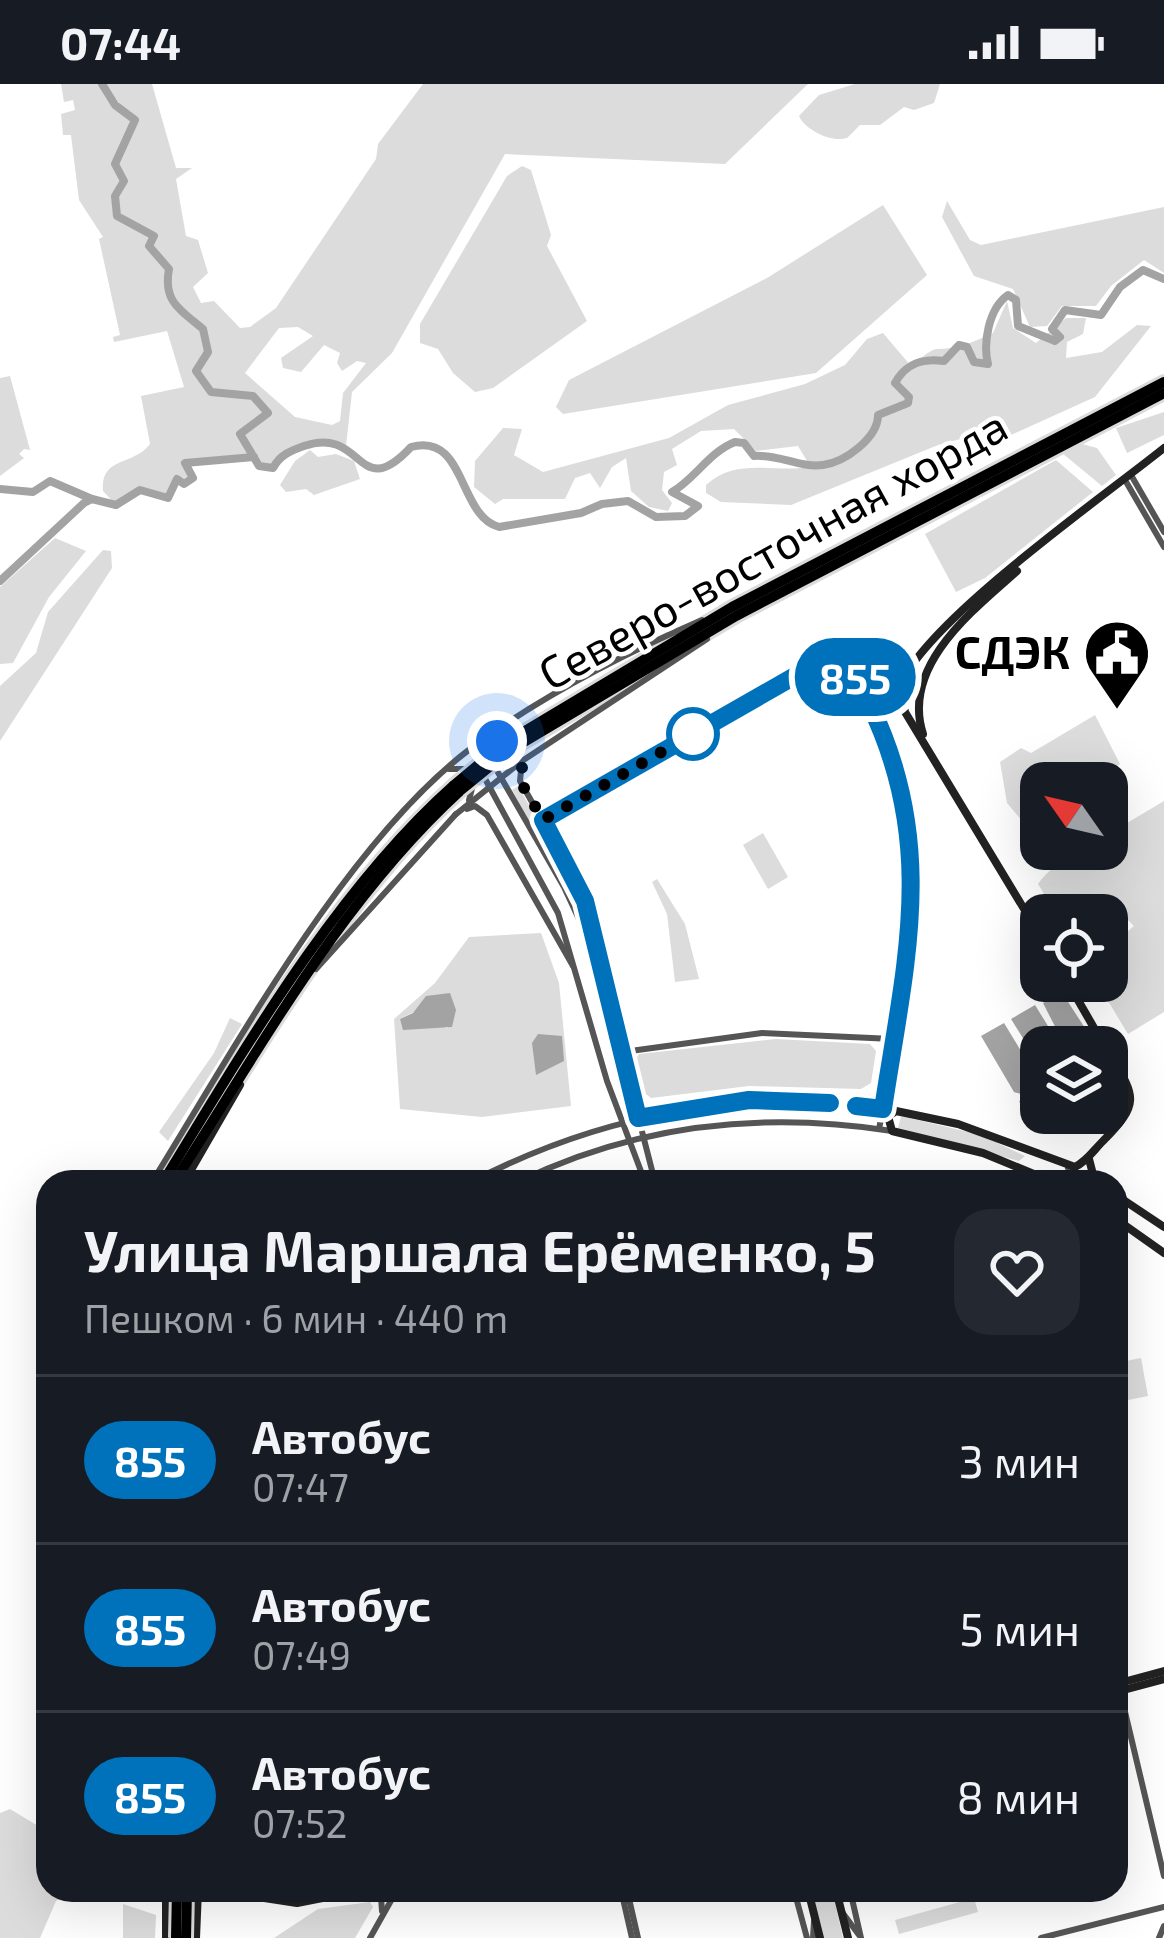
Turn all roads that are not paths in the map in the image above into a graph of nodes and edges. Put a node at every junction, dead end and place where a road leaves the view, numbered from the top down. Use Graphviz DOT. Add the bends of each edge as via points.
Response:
graph roads {
  1 [pos="1162,385"];
  2 [pos="1164,452"];
  3 [pos="1129,479"];
  4 [pos="1164,532"];
  5 [pos="1164,547"];
  6 [pos="734,611"];
  7 [pos="509,722"];
  8 [pos="480,742"];
  9 [pos="468,751"];
  10 [pos="523,761"];
  11 [pos="445,770"];
  12 [pos="502,778"];
  13 [pos="457,788"];
  14 [pos="490,788"];
  15 [pos="455,815"];
  16 [pos="547,818"];
  17 [pos="990,851"];
  18 [pos="1020,902"];
  19 [pos="598,960"];
  20 [pos="301,970"];
  21 [pos="581,980"];
  22 [pos="295,996"];
  23 [pos="893,1039"];
  24 [pos="621,1052"];
  25 [pos="229,1063"];
  26 [pos="245,1072"];
  27 [pos="698,1105"];
  28 [pos="860,1106"];
  29 [pos="883,1109"];
  30 [pos="896,1111"];
  31 [pos="638,1118"];
  32 [pos="625,1121"];
  33 [pos="702,1125"];
  34 [pos="856,1125"];
  35 [pos="879,1129"];
  36 [pos="892,1131"];
  37 [pos="1108,1134"];
  38 [pos="644,1136"];
  39 [pos="632,1139"];
  40 [pos="1024,1149"];
  41 [pos="1089,1157"];
  42 [pos="1017,1166"];
  43 [pos="1068,1168"];
  44 [pos="160,1170"];
  45 [pos="172,1170"];
  46 [pos="182,1170"];
  47 [pos="191,1170"];
  48 [pos="495,1170"];
  49 [pos="550,1170"];
  50 [pos="641,1170"];
  51 [pos="652,1170"];
  52 [pos="1026,1170"];
  53 [pos="1072,1170"];
  54 [pos="1092,1170"];
  55 [pos="1128,1203"];
  56 [pos="1164,1227"];
  57 [pos="1128,1228"];
  58 [pos="1164,1253"];
  59 [pos="1164,1676"];
  60 [pos="1128,1683"];
  61 [pos="1128,1730"];
  62 [pos="1164,1876"];
  63 [pos="167,1902"];
  64 [pos="171,1902"];
  65 [pos="177,1902"];
  66 [pos="187,1902"];
  67 [pos="193,1902"];
  68 [pos="198,1902"];
  69 [pos="202,1902"];
  70 [pos="381,1902"];
  71 [pos="390,1902"];
  72 [pos="627,1902"];
  73 [pos="799,1902"];
  74 [pos="811,1902"];
  75 [pos="839,1902"];
  76 [pos="853,1902"];
  77 [pos="1164,1907"];
  78 [pos="841,1909"];
  79 [pos="1151,1910"];
  80 [pos="167,1913"];
  81 [pos="380,1920"];
  82 [pos="197,1921"];
  83 [pos="1164,1922"];
  84 [pos="166,1938"];
  85 [pos="176,1938"];
  86 [pos="186,1938"];
  87 [pos="196,1938"];
  88 [pos="370,1938"];
  89 [pos="635,1938"];
  90 [pos="813,1938"];
  91 [pos="848,1938"];
  92 [pos="862,1938"];
  93 [pos="1041,1938"];
  94 [pos="1159,1938"];
  1 -- 6 [label="highway, Северо-восточная хорда"];
  2 -- 3 [label="main road"];
  3 -- 4 [label="street"];
  3 -- 5 [label="street"];
  3 -- 17 [label="main road" via="982,602 926,671 922,732"];
  3 -- 17 [label="main road" via="973,602 900,686 905,712"];
  6 -- 7 [label="street" via="610,662"];
  6 -- 10 [label="street"];
  6 -- 13 [label="highway, Северо-восточная хорда, bridge" via="506,748"];
  7 -- 8 [label="street"];
  7 -- 10 [label="street" via="498,745 510,761"];
  8 -- 9 [label="street"];
  8 -- 12 [label="street"];
  9 -- 11 [label="street"];
  9 -- 14 [label="street"];
  10 -- 12 [label="street"];
  10 -- 16 [label="street" via="520,781"];
  11 -- 15 [label="street" via="464,769 476,784"];
  11 -- 25 [label="street" via="350,877"];
  12 -- 14 [label="street"];
  12 -- 19 [label="street"];
  13 -- 20 [label="highway, Северо-восточная хорда" via="375,863"];
  13 -- 22 [label="highway, Северо-восточная хорда" via="384,868"];
  14 -- 15 [label="street"];
  14 -- 21 [label="street" via="558,914"];
  15 -- 21 [label="street" via="475,806 487,815"];
  15 -- 22 [label="street"];
  16 -- 19 [label="street" via="579,885"];
  16 -- 23 [label="street" via="831,654 842,655 883,736 913,854"];
  17 -- 18 [label="main road"];
  19 -- 24 [label="street"];
  20 -- 25 [label="street"];
  20 -- 45 [label="highway, Северо-восточная хорда"];
  21 -- 32 [label="street"];
  22 -- 26 [label="highway, Северо-восточная хорда"];
  23 -- 24 [label="street" via="762,1033"];
  23 -- 29 [label="street"];
  24 -- 31 [label="street"];
  25 -- 44 [label="street"];
  26 -- 46 [label="highway, Северо-восточная хорда"];
  26 -- 47 [label="main road"];
  27 -- 28 [label="street"];
  27 -- 31 [label="street"];
  27 -- 33 [label="street" via="692,1118"];
  28 -- 29 [label="street"];
  28 -- 34 [label="street" via="866,1114"];
  29 -- 30 [label="street"];
  29 -- 35 [label="street"];
  30 -- 36 [label="main road" via="886,1122"];
  30 -- 40 [label="main road"];
  31 -- 32 [label="street"];
  31 -- 38 [label="street"];
  32 -- 39 [label="street"];
  32 -- 48 [label="street"];
  33 -- 34 [label="street"];
  33 -- 38 [label="street"];
  34 -- 35 [label="street"];
  35 -- 36 [label="street"];
  36 -- 42 [label="main road"];
  37 -- 41 [label="main road"];
  38 -- 39 [label="street"];
  38 -- 51 [label="street"];
  39 -- 49 [label="street"];
  39 -- 50 [label="street"];
  40 -- 42 [label="street" via="1030,1158"];
  40 -- 43 [label="main road"];
  41 -- 43 [label="main road"];
  41 -- 54 [label="main road"];
  42 -- 52 [label="main road"];
  43 -- 53 [label="street"];
  55 -- 56 [label="main road"];
  57 -- 58 [label="main road"];
  59 -- 60 [label="main road"];
  61 -- 62 [label="street"];
  63 -- 80 [label="main road"];
  64 -- 80 [label="street"];
  65 -- 85 [label="highway, bridge"];
  66 -- 86 [label="highway, bridge"];
  67 -- 82 [label="street"];
  68 -- 82 [label="main road"];
  69 -- 82 [label="main road"];
  70 -- 81 [label="street"];
  71 -- 81 [label="street"];
  72 -- 89 [label="street"];
  73 -- 90 [label="street"];
  74 -- 90 [label="main road"];
  75 -- 78 [label="main road"];
  76 -- 92 [label="street"];
  77 -- 79 [label="street"];
  78 -- 91 [label="main road"];
  78 -- 92 [label="street"];
  79 -- 83 [label="street"];
  79 -- 93 [label="street"];
  80 -- 84 [label="main road"];
  81 -- 88 [label="street"];
  82 -- 87 [label="main road"];
  83 -- 94 [label="street"];
}
